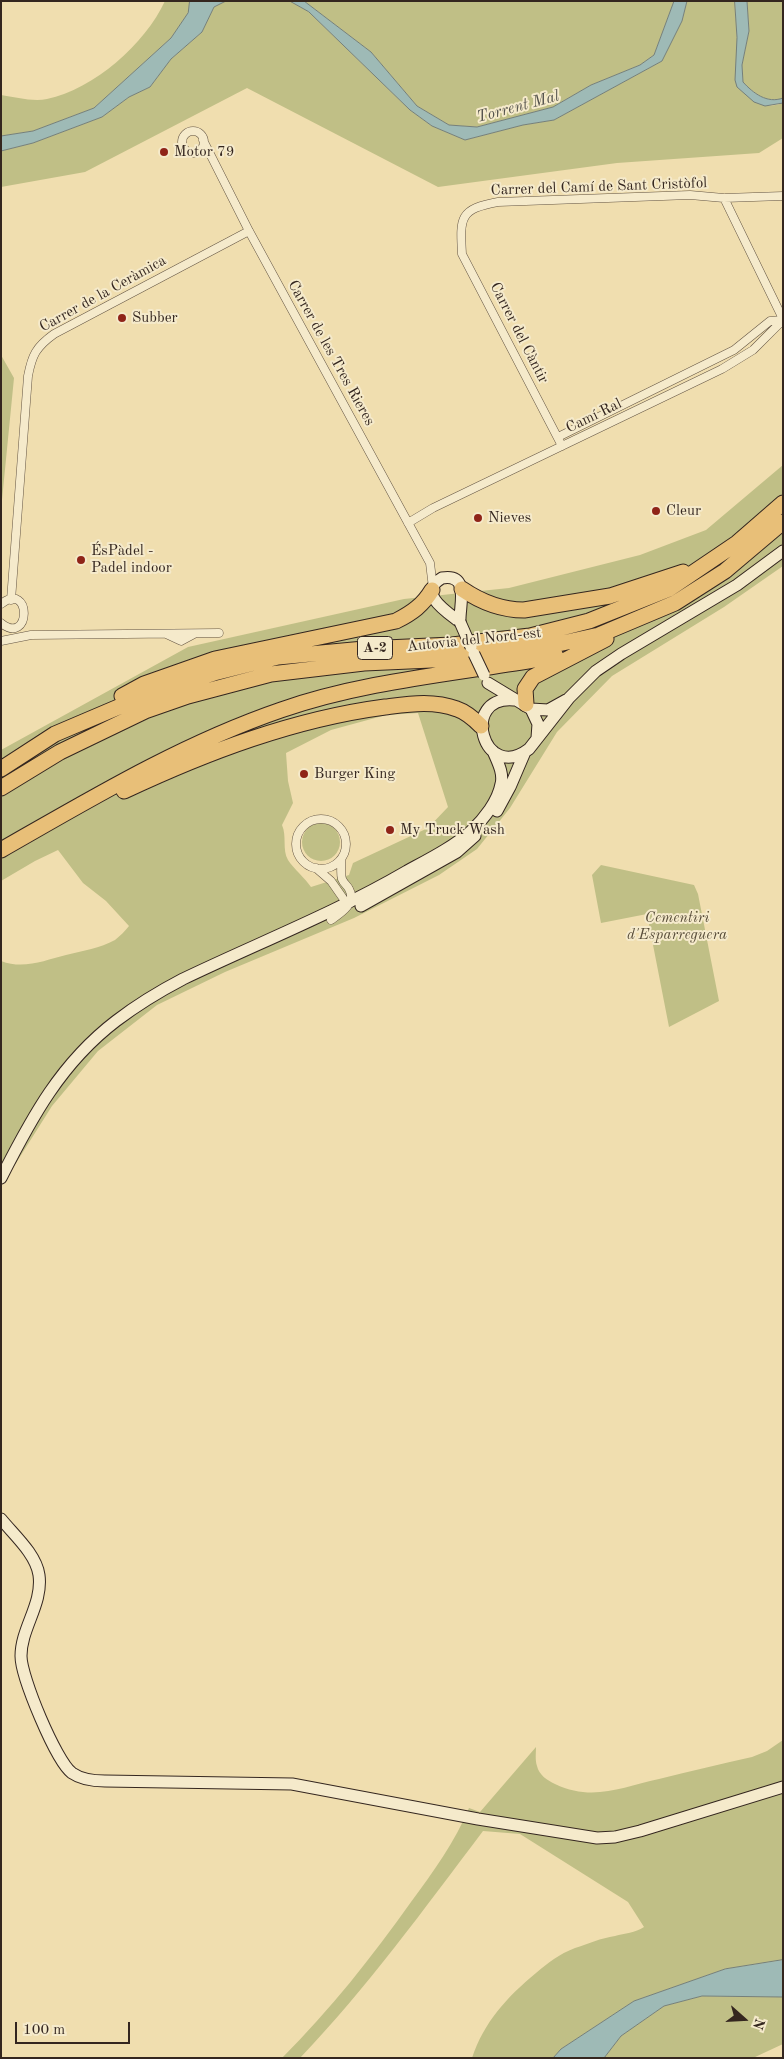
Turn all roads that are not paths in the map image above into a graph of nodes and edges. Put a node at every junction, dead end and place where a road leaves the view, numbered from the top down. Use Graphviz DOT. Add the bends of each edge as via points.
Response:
graph roads {
  1 [pos="203,140"];
  2 [pos="197,151"];
  3 [pos="210,155"];
  4 [pos="783,196"];
  5 [pos="724,198"];
  6 [pos="461,230"];
  7 [pos="249,231"];
  8 [pos="783,320"];
  9 [pos="558,437"];
  10 [pos="562,446"];
  11 [pos="783,503"];
  12 [pos="783,522"];
  13 [pos="408,523"];
  14 [pos="783,551"];
  15 [pos="430,563"];
  16 [pos="694,571"];
  17 [pos="447,578"];
  18 [pos="433,589"];
  19 [pos="461,595"];
  20 [pos="11,600"];
  21 [pos="1,604"];
  22 [pos="442,606"];
  23 [pos="460,622"];
  24 [pos="1,623"];
  25 [pos="619,628"];
  26 [pos="219,633"];
  27 [pos="599,635"];
  28 [pos="1,641"];
  29 [pos="486,679"];
  30 [pos="569,698"];
  31 [pos="524,704"];
  32 [pos="488,710"];
  33 [pos="481,726"];
  34 [pos="55,734"];
  35 [pos="537,738"];
  36 [pos="493,751"];
  37 [pos="525,752"];
  38 [pos="1,768"];
  39 [pos="1,788"];
  40 [pos="1,850"];
  41 [pos="1,856"];
  42 [pos="341,860"];
  43 [pos="316,868"];
  44 [pos="349,889"];
  45 [pos="338,894"];
  46 [pos="371,897"];
  47 [pos="350,903"];
  48 [pos="331,916"];
  49 [pos="1,1178"];
  50 [pos="1,1519"];
  51 [pos="783,1786"];
  1 -- 2 [label="street"];
  1 -- 2 [label="street" via="194,131 187,132 183,138 182,145 187,150"];
  1 -- 3 [label="street, Carrer de les Tres Rieres"];
  2 -- 3 [label="street"];
  3 -- 7 [label="street, Carrer de les Tres Rieres"];
  4 -- 5 [label="street, Carrer del Camí de Sant Cristòfol"];
  5 -- 6 [label="street, Carrer del Camí de Sant Cristòfol" via="690,195 498,202 477,206 465,215"];
  5 -- 8 [label="street"];
  6 -- 9 [label="street, Carrer del Càntir" via="462,254"];
  7 -- 13 [label="street, Carrer de les Tres Rieres"];
  7 -- 20 [label="street, Carrer de la Ceràmica" via="54,334 37,348 28,376"];
  8 -- 9 [label="street, Camí Ral" via="770,321 734,350"];
  8 -- 10 [label="street, Camí Ral" via="737,360"];
  9 -- 10 [label="street, Carrer del Càntir"];
  10 -- 13 [label="street, Camí Ral"];
  11 -- 16 [label="highway, Autovia del Nord-est / A-2" via="737,543"];
  12 -- 25 [label="highway, Autovia del Nord-est / A-2" via="725,571 674,603"];
  13 -- 15 [label="street, Carrer de les Tres Rieres"];
  14 -- 30 [label="main road" via="737,585 608,662"];
  15 -- 17 [label="street, Carrer de les Tres Rieres"];
  15 -- 18 [label="street, Carrer de les Tres Rieres"];
  16 -- 19 [label="highway" via="610,596 524,610 494,606"];
  16 -- 34 [label="highway, Autovia del Nord-est / A-2" via="669,589 562,629 452,645 278,657 149,694"];
  17 -- 18 [label="main road" via="439,580"];
  17 -- 19 [label="main road" via="456,580"];
  18 -- 22 [label="main road" via="434,600"];
  18 -- 34 [label="highway" via="424,603 396,621 216,659 144,684"];
  19 -- 22 [label="main road" via="451,607"];
  19 -- 23 [label="main road"];
  20 -- 21 [label="street"];
  20 -- 24 [label="street" via="23,606 24,619 16,627"];
  22 -- 23 [label="main road"];
  23 -- 29 [label="main road, bridge"];
  25 -- 27 [label="highway, Autovia del Nord-est / A-2"];
  25 -- 31 [label="highway" via="605,640 533,677 525,688"];
  26 -- 28 [label="street" via="31,635"];
  27 -- 39 [label="highway, Autovia del Nord-est / A-2" via="530,650 271,674 145,710 60,752"];
  27 -- 40 [label="highway" via="565,652 533,660 383,685 282,709 175,753"];
  29 -- 31 [label="main road"];
  29 -- 32 [label="main road"];
  30 -- 31 [label="main road" via="548,710"];
  30 -- 35 [label="main road"];
  31 -- 32 [label="main road" via="508,700"];
  31 -- 35 [label="main road" via="538,724"];
  32 -- 33 [label="main road"];
  33 -- 36 [label="main road" via="485,743"];
  33 -- 41 [label="highway" via="457,709 427,704 362,710 318,720 175,767 99,803"];
  34 -- 38 [label="highway, Autovia del Nord-est / A-2"];
  35 -- 37 [label="main road"];
  36 -- 37 [label="main road" via="513,757"];
  36 -- 46 [label="main road" via="500,769 501,784 495,799 476,825 461,839"];
  37 -- 46 [label="main road" via="497,811 470,842"];
  42 -- 43 [label="street" via="330,868"];
  42 -- 43 [label="street" via="346,848 344,833 331,820 316,819 299,832 296,848 303,861"];
  42 -- 44 [label="street" via="343,881"];
  43 -- 45 [label="street" via="331,880"];
  44 -- 46 [label="street"];
  44 -- 47 [label="street"];
  45 -- 47 [label="street"];
  45 -- 48 [label="street"];
  46 -- 47 [label="main road"];
  46 -- 48 [label="main road"];
  47 -- 48 [label="main road"];
  48 -- 49 [label="main road" via="182,980 140,1004 98,1036 51,1088"];
  50 -- 51 [label="main road" via="39,1572 38,1593 21,1655 21,1667 58,1756 72,1773 83,1778 105,1782 292,1784 585,1837 606,1838 640,1831"];
}
